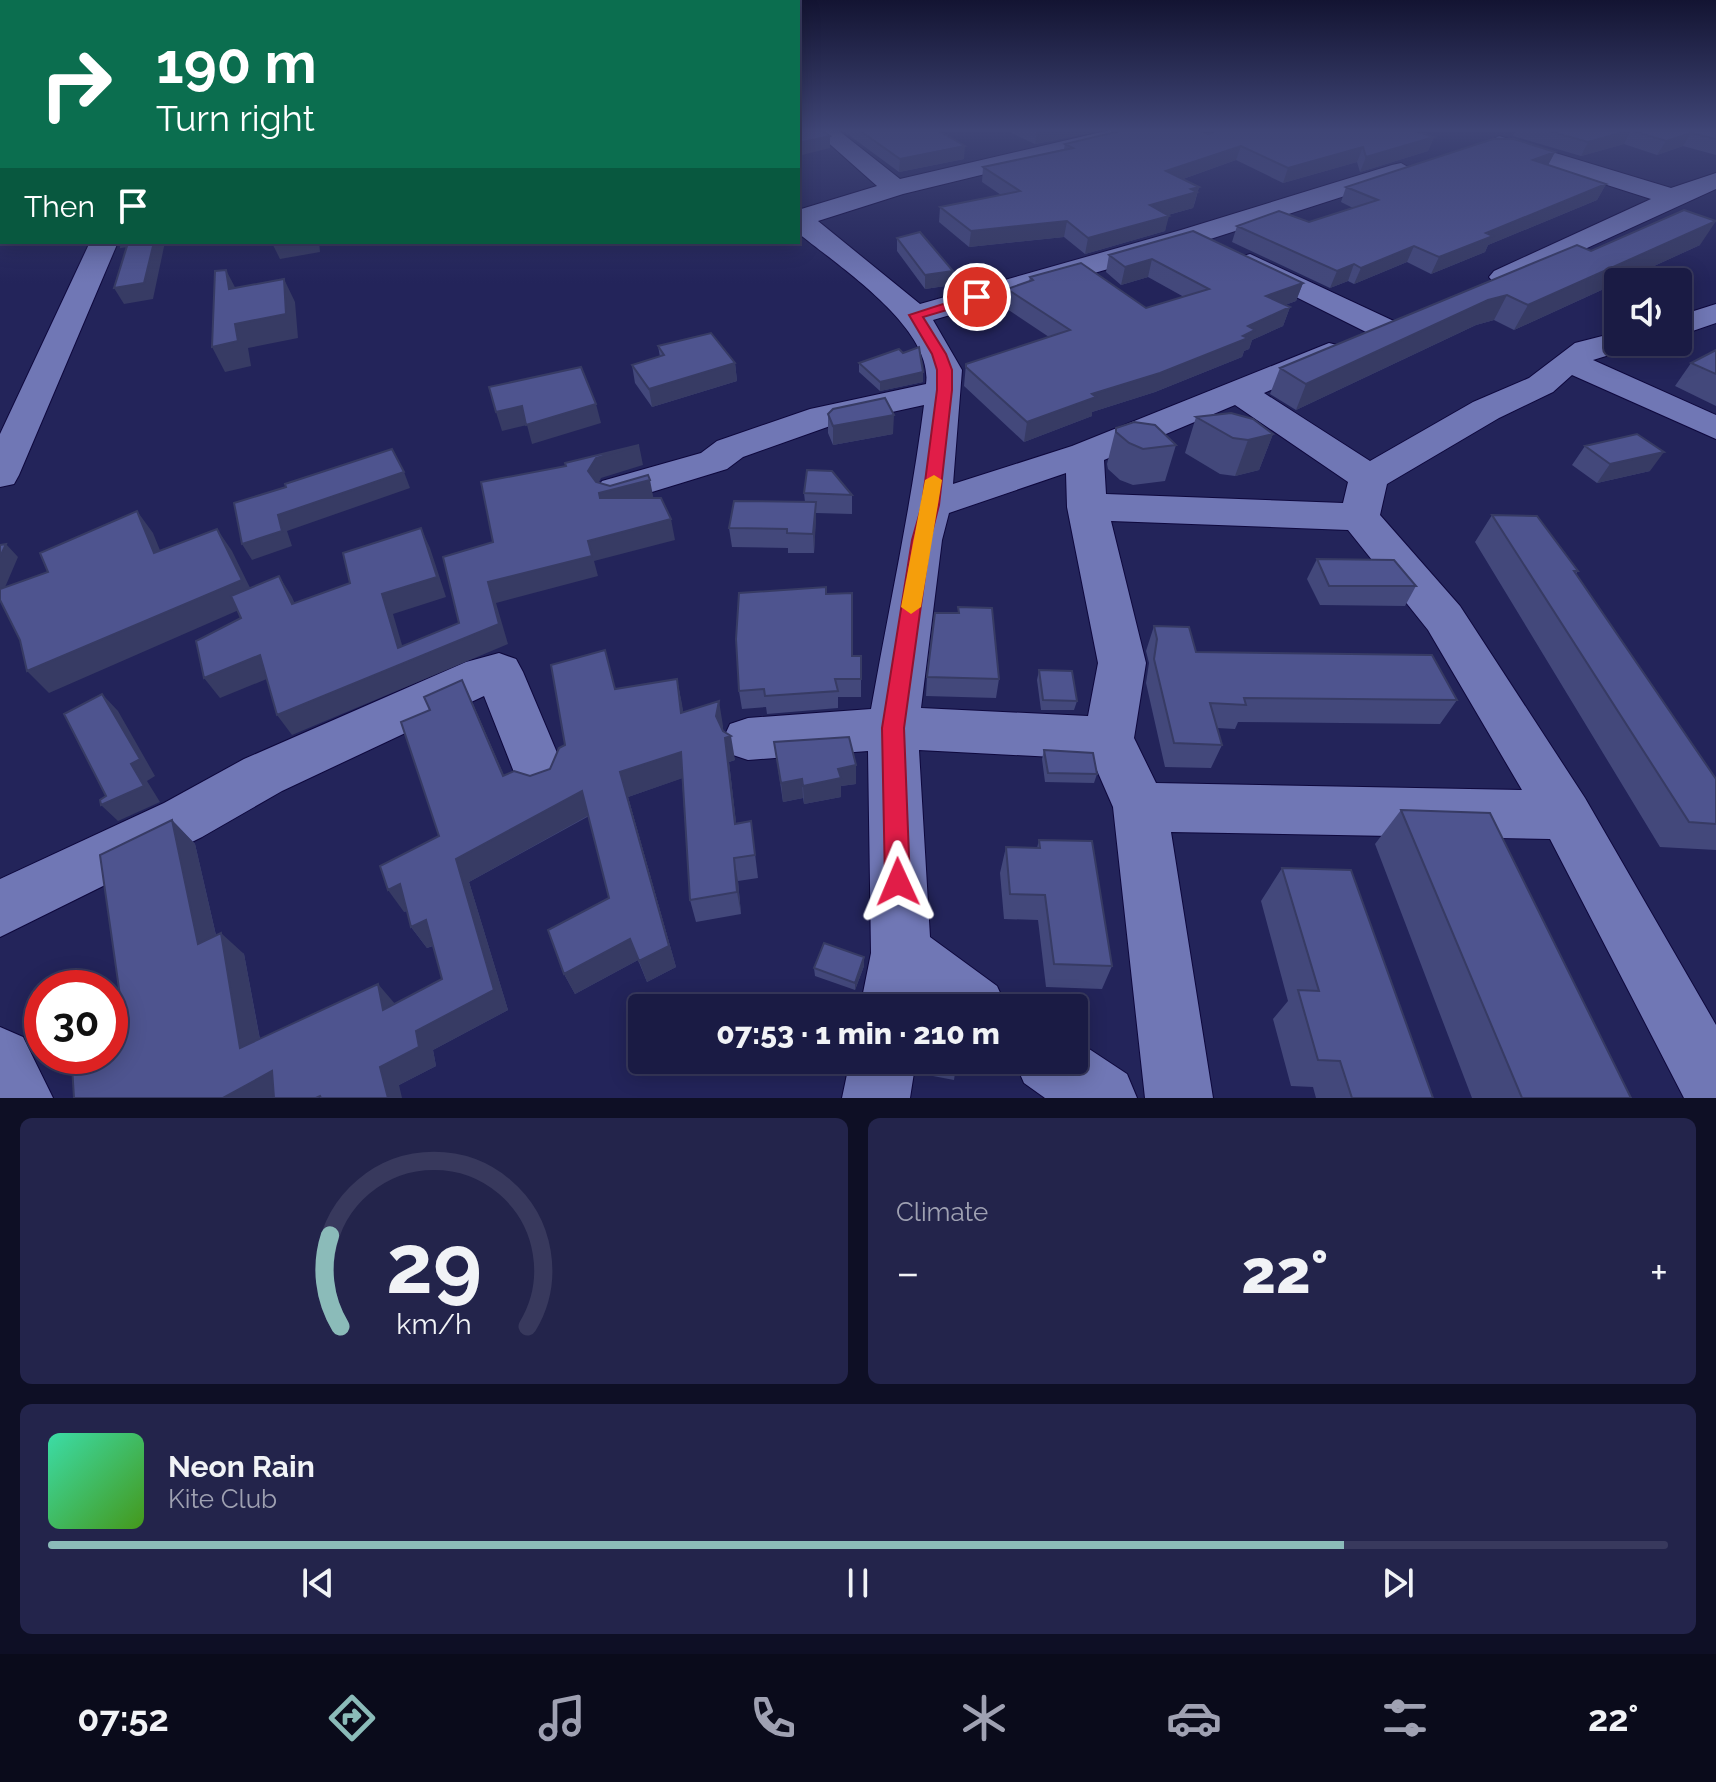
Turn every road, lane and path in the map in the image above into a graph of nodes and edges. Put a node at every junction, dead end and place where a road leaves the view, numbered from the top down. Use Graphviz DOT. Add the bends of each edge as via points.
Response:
graph roads {
  1 [pos="887,181"];
  2 [pos="925,181"];
  3 [pos="1364,181"];
  4 [pos="1624,181"];
  5 [pos="1713,181"];
  6 [pos="895,188"];
  7 [pos="1672,197"];
  8 [pos="800,218"];
  9 [pos="800,221"];
  10 [pos="1191,236"];
  11 [pos="103,244"];
  12 [pos="1475,290"];
  13 [pos="1716,313"];
  14 [pos="915,315"];
  15 [pos="1692,321"];
  16 [pos="1604,346"];
  17 [pos="1568,361"];
  18 [pos="945,390"];
  19 [pos="1236,390"];
  20 [pos="1716,428"];
  21 [pos="1085,454"];
  22 [pos="0,475"];
  23 [pos="616,490"];
  24 [pos="1364,498"];
  25 [pos="931,505"];
  26 [pos="1087,507"];
  27 [pos="893,728"];
  28 [pos="1109,738"];
  29 [pos="748,739"];
  30 [pos="540,774"];
  31 [pos="1140,807"];
  32 [pos="1566,815"];
  33 [pos="0,909"];
  34 [pos="897,980"];
  35 [pos="936,994"];
  36 [pos="1697,1021"];
  37 [pos="0,1060"];
  38 [pos="880,1074"];
  39 [pos="1068,1074"];
  40 [pos="1716,1090"];
  41 [pos="19,1098"];
  42 [pos="876,1098"];
  43 [pos="1103,1098"];
  44 [pos="1179,1098"];
  1 -- 6 [label="street"];
  2 -- 6 [label="street"];
  3 -- 10 [label="street"];
  4 -- 7 [label="street"];
  5 -- 7 [label="street"];
  6 -- 8 [label="street"];
  7 -- 12 [label="street"];
  9 -- 14 [label="street"];
  10 -- 14 [label="street"];
  10 -- 19 [label="street" via="1400,324"];
  11 -- 22 [label="street"];
  13 -- 15 [label="street"];
  14 -- 18 [label="street" via="939,354"];
  16 -- 17 [label="street"];
  17 -- 20 [label="street"];
  17 -- 24 [label="street" via="1541,385 1486,410"];
  18 -- 23 [label="street" via="823,417 730,449 714,461"];
  18 -- 25 [label="street"];
  19 -- 21 [label="street"];
  19 -- 24 [label="street"];
  21 -- 25 [label="street"];
  21 -- 26 [label="street"];
  24 -- 26 [label="street"];
  24 -- 32 [label="street"];
  25 -- 27 [label="street"];
  26 -- 28 [label="street" via="1122,663"];
  27 -- 28 [label="street"];
  27 -- 29 [label="street"];
  27 -- 34 [label="street"];
  28 -- 31 [label="street"];
  30 -- 33 [label="street" via="499,672 483,675 263,775"];
  31 -- 32 [label="street"];
  31 -- 44 [label="street"];
  32 -- 36 [label="street"];
  34 -- 35 [label="street"];
  36 -- 40 [label="street"];
  37 -- 41 [label="street"];
  38 -- 42 [label="street"];
  39 -- 43 [label="street"];
}
